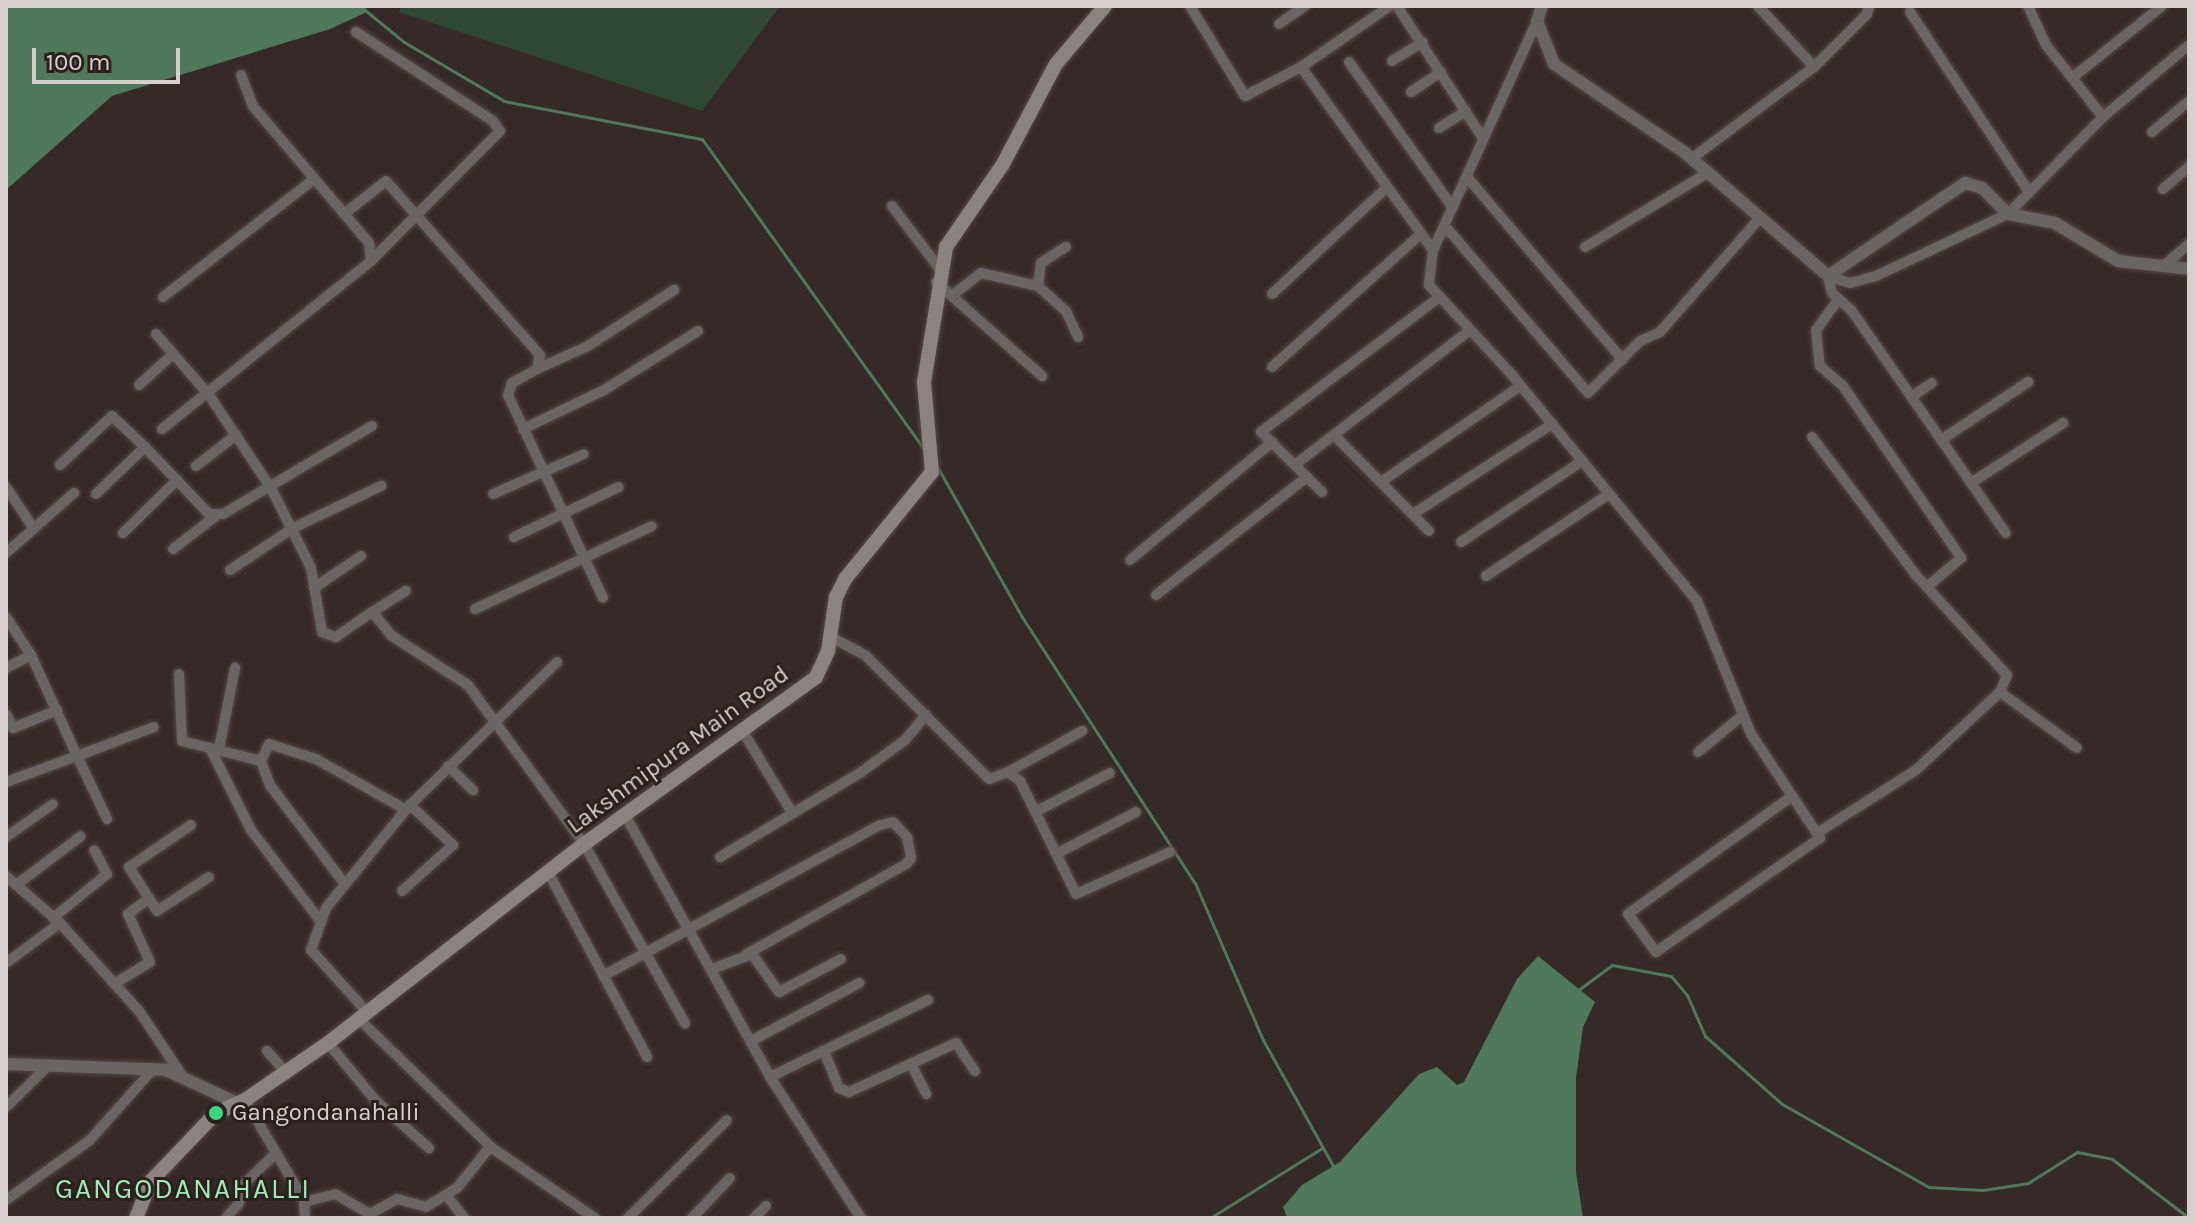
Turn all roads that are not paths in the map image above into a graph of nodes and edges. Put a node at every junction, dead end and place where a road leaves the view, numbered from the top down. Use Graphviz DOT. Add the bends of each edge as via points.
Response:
graph roads {
  1 [pos="1105,6"];
  2 [pos="1190,6"];
  3 [pos="1305,6"];
  4 [pos="1390,6"];
  5 [pos="1397,6"];
  6 [pos="1542,6"];
  7 [pos="1758,6"];
  8 [pos="1869,6"];
  9 [pos="2028,6"];
  10 [pos="2162,6"];
  11 [pos="1910,12"];
  12 [pos="1537,21"];
  13 [pos="1279,24"];
  14 [pos="356,32"];
  15 [pos="1422,42"];
  16 [pos="2189,45"];
  17 [pos="1392,61"];
  18 [pos="1349,62"];
  19 [pos="1301,67"];
  20 [pos="1814,67"];
  21 [pos="1441,72"];
  22 [pos="241,75"];
  23 [pos="2072,78"];
  24 [pos="1411,92"];
  25 [pos="2189,101"];
  26 [pos="1466,111"];
  27 [pos="2103,117"];
  28 [pos="1439,128"];
  29 [pos="2152,132"];
  30 [pos="1482,137"];
  31 [pos="1691,159"];
  32 [pos="2189,166"];
  33 [pos="1707,173"];
  34 [pos="1467,177"];
  35 [pos="314,179"];
  36 [pos="1387,187"];
  37 [pos="2163,189"];
  38 [pos="2029,192"];
  39 [pos="892,206"];
  40 [pos="1453,208"];
  41 [pos="344,214"];
  42 [pos="2008,214"];
  43 [pos="418,217"];
  44 [pos="1758,220"];
  45 [pos="1445,226"];
  46 [pos="1421,234"];
  47 [pos="2189,244"];
  48 [pos="1066,247"];
  49 [pos="1585,247"];
  50 [pos="1433,250"];
  51 [pos="371,261"];
  52 [pos="2167,263"];
  53 [pos="2189,269"];
  54 [pos="938,275"];
  55 [pos="1828,276"];
  56 [pos="1038,286"];
  57 [pos="674,290"];
  58 [pos="954,294"];
  59 [pos="1272,294"];
  60 [pos="163,297"];
  61 [pos="1438,298"];
  62 [pos="1838,300"];
  63 [pos="698,331"];
  64 [pos="1469,331"];
  65 [pos="156,334"];
  66 [pos="1078,337"];
  67 [pos="173,354"];
  68 [pos="1623,360"];
  69 [pos="1272,367"];
  70 [pos="537,369"];
  71 [pos="1042,376"];
  72 [pos="2028,382"];
  73 [pos="1932,383"];
  74 [pos="139,385"];
  75 [pos="1520,386"];
  76 [pos="206,392"];
  77 [pos="1911,397"];
  78 [pos="2063,423"];
  79 [pos="1552,424"];
  80 [pos="372,426"];
  81 [pos="162,429"];
  82 [pos="523,429"];
  83 [pos="236,435"];
  84 [pos="1334,435"];
  85 [pos="1812,437"];
  86 [pos="1941,440"];
  87 [pos="1272,442"];
  88 [pos="145,447"];
  89 [pos="584,454"];
  90 [pos="1582,461"];
  91 [pos="1296,464"];
  92 [pos="60,465"];
  93 [pos="196,466"];
  94 [pos="543,472"];
  95 [pos="1307,477"];
  96 [pos="177,480"];
  97 [pos="1381,482"];
  98 [pos="1971,483"];
  99 [pos="269,484"];
  100 [pos="381,486"];
  101 [pos="6,487"];
  102 [pos="619,487"];
  103 [pos="1322,492"];
  104 [pos="74,493"];
  105 [pos="96,494"];
  106 [pos="493,494"];
  107 [pos="1609,494"];
  108 [pos="563,514"];
  109 [pos="1413,514"];
  110 [pos="217,515"];
  111 [pos="652,526"];
  112 [pos="293,528"];
  113 [pos="34,529"];
  114 [pos="1429,531"];
  115 [pos="123,533"];
  116 [pos="2006,533"];
  117 [pos="514,537"];
  118 [pos="1461,542"];
  119 [pos="173,549"];
  120 [pos="6,553"];
  121 [pos="361,556"];
  122 [pos="584,558"];
  123 [pos="1130,560"];
  124 [pos="230,570"];
  125 [pos="1486,576"];
  126 [pos="1928,586"];
  127 [pos="314,588"];
  128 [pos="406,591"];
  129 [pos="1156,595"];
  130 [pos="603,598"];
  131 [pos="475,609"];
  132 [pos="372,612"];
  133 [pos="6,617"];
  134 [pos="831,637"];
  135 [pos="31,655"];
  136 [pos="557,662"];
  137 [pos="6,668"];
  138 [pos="235,668"];
  139 [pos="179,674"];
  140 [pos="2000,692"];
  141 [pos="58,710"];
  142 [pos="6,714"];
  143 [pos="926,715"];
  144 [pos="1743,715"];
  145 [pos="492,720"];
  146 [pos="154,727"];
  147 [pos="10,729"];
  148 [pos="742,730"];
  149 [pos="1082,731"];
  150 [pos="214,748"];
  151 [pos="2077,748"];
  152 [pos="1698,752"];
  153 [pos="77,756"];
  154 [pos="261,761"];
  155 [pos="448,766"];
  156 [pos="1008,772"];
  157 [pos="1110,773"];
  158 [pos="6,782"];
  159 [pos="473,790"];
  160 [pos="1792,796"];
  161 [pos="53,804"];
  162 [pos="408,808"];
  163 [pos="791,811"];
  164 [pos="1037,811"];
  165 [pos="1136,812"];
  166 [pos="625,815"];
  167 [pos="107,819"];
  168 [pos="191,825"];
  169 [pos="1817,833"];
  170 [pos="81,836"];
  171 [pos="6,837"];
  172 [pos="584,844"];
  173 [pos="94,850"];
  174 [pos="1170,852"];
  175 [pos="1058,853"];
  176 [pos="720,857"];
  177 [pos="548,872"];
  178 [pos="209,877"];
  179 [pos="9,880"];
  180 [pos="344,883"];
  181 [pos="402,891"];
  182 [pos="148,899"];
  183 [pos="57,920"];
  184 [pos="321,922"];
  185 [pos="690,927"];
  186 [pos="645,952"];
  187 [pos="747,954"];
  188 [pos="841,959"];
  189 [pos="6,963"];
  190 [pos="712,969"];
  191 [pos="603,976"];
  192 [pos="859,983"];
  193 [pos="114,984"];
  194 [pos="928,1000"];
  195 [pos="363,1016"];
  196 [pos="685,1023"];
  197 [pos="751,1041"];
  198 [pos="328,1043"];
  199 [pos="267,1051"];
  200 [pos="824,1051"];
  201 [pos="647,1057"];
  202 [pos="6,1064"];
  203 [pos="911,1064"];
  204 [pos="46,1068"];
  205 [pos="153,1069"];
  206 [pos="284,1070"];
  207 [pos="975,1071"];
  208 [pos="181,1074"];
  209 [pos="770,1077"];
  210 [pos="926,1094"];
  211 [pos="241,1102"];
  212 [pos="6,1107"];
  213 [pos="727,1120"];
  214 [pos="490,1147"];
  215 [pos="429,1148"];
  216 [pos="274,1155"];
  217 [pos="730,1178"];
  218 [pos="447,1196"];
  219 [pos="6,1200"];
  220 [pos="304,1202"];
  221 [pos="766,1206"];
  222 [pos="136,1218"];
  223 [pos="226,1218"];
  224 [pos="305,1218"];
  225 [pos="464,1218"];
  226 [pos="595,1218"];
  227 [pos="628,1218"];
  228 [pos="692,1218"];
  229 [pos="754,1218"];
  230 [pos="861,1218"];
  1 -- 54 [label="main road, Lakshmipura Main Road" via="1056,64 1003,164 953,235"];
  2 -- 19 [label="street" via="1245,96"];
  3 -- 13 [label="street"];
  4 -- 19 [label="street"];
  5 -- 15 [label="street"];
  6 -- 12 [label="street"];
  7 -- 20 [label="street"];
  8 -- 20 [label="street"];
  9 -- 23 [label="street" via="2046,45"];
  10 -- 23 [label="street"];
  11 -- 38 [label="street"];
  12 -- 30 [label="street"];
  12 -- 31 [label="street" via="1554,64"];
  14 -- 43 [label="street" via="493,121 500,131"];
  15 -- 17 [label="street"];
  15 -- 21 [label="street"];
  16 -- 27 [label="street"];
  18 -- 40 [label="street"];
  19 -- 36 [label="street"];
  20 -- 31 [label="street"];
  21 -- 24 [label="street"];
  21 -- 26 [label="street"];
  22 -- 35 [label="street" via="253,106"];
  23 -- 27 [label="street"];
  25 -- 29 [label="street"];
  26 -- 28 [label="street"];
  26 -- 30 [label="street"];
  27 -- 38 [label="street"];
  30 -- 34 [label="street"];
  31 -- 33 [label="street"];
  32 -- 37 [label="street"];
  33 -- 44 [label="street"];
  33 -- 49 [label="street"];
  34 -- 40 [label="street"];
  34 -- 68 [label="street"];
  35 -- 41 [label="street"];
  35 -- 60 [label="street"];
  36 -- 46 [label="street"];
  36 -- 59 [label="street"];
  38 -- 42 [label="street"];
  39 -- 54 [label="street"];
  40 -- 45 [label="street"];
  41 -- 43 [label="street" via="386,181"];
  41 -- 51 [label="street" via="369,243"];
  42 -- 52 [label="street" via="2055,223 2118,261"];
  42 -- 55 [label="street" via="1876,276 1850,283"];
  42 -- 55 [label="street" via="1982,188 1965,183"];
  43 -- 51 [label="street"];
  43 -- 70 [label="street" via="530,342 540,355"];
  44 -- 55 [label="street"];
  44 -- 68 [label="street" via="1660,332 1640,341"];
  45 -- 50 [label="street"];
  45 -- 68 [label="street" via="1588,393"];
  46 -- 50 [label="street"];
  46 -- 69 [label="street"];
  47 -- 52 [label="street"];
  48 -- 56 [label="street" via="1041,263"];
  50 -- 61 [label="street" via="1426,274"];
  51 -- 76 [label="street"];
  52 -- 53 [label="street"];
  54 -- 58 [label="street"];
  54 -- 134 [label="main road, Lakshmipura Main Road" via="924,382 932,472 845,579 836,597"];
  55 -- 62 [label="street"];
  56 -- 58 [label="street" via="981,273"];
  56 -- 66 [label="street" via="1066,311"];
  57 -- 70 [label="street" via="588,346"];
  58 -- 71 [label="street"];
  61 -- 64 [label="street"];
  61 -- 87 [label="street" via="1261,432"];
  62 -- 77 [label="street" via="1852,311"];
  62 -- 126 [label="street" via="1816,330 1820,366 1843,386 1961,558"];
  63 -- 82 [label="street" via="604,390"];
  64 -- 75 [label="street"];
  64 -- 84 [label="street"];
  65 -- 67 [label="street"];
  67 -- 74 [label="street"];
  67 -- 76 [label="street"];
  70 -- 82 [label="street" via="509,387"];
  72 -- 86 [label="street"];
  73 -- 77 [label="street"];
  75 -- 79 [label="street"];
  75 -- 97 [label="street"];
  76 -- 81 [label="street"];
  76 -- 83 [label="street"];
  77 -- 86 [label="street"];
  78 -- 98 [label="street"];
  79 -- 90 [label="street"];
  79 -- 109 [label="street"];
  80 -- 99 [label="street"];
  82 -- 94 [label="street"];
  83 -- 93 [label="street"];
  83 -- 99 [label="street"];
  84 -- 91 [label="street"];
  84 -- 97 [label="street"];
  85 -- 126 [label="street"];
  86 -- 98 [label="street"];
  87 -- 91 [label="street"];
  87 -- 123 [label="street"];
  88 -- 92 [label="street" via="112,416"];
  88 -- 96 [label="street"];
  88 -- 105 [label="street"];
  89 -- 94 [label="street"];
  90 -- 107 [label="street"];
  90 -- 118 [label="street"];
  91 -- 95 [label="street"];
  94 -- 106 [label="street"];
  94 -- 108 [label="street"];
  95 -- 103 [label="street"];
  95 -- 129 [label="street"];
  96 -- 110 [label="street" via="209,514"];
  96 -- 115 [label="street"];
  97 -- 109 [label="street"];
  98 -- 116 [label="street"];
  99 -- 110 [label="street"];
  99 -- 112 [label="street"];
  100 -- 112 [label="street"];
  101 -- 113 [label="street"];
  102 -- 108 [label="street"];
  104 -- 113 [label="street"];
  107 -- 125 [label="street"];
  107 -- 144 [label="street" via="1697,601"];
  108 -- 117 [label="street"];
  108 -- 122 [label="street"];
  109 -- 114 [label="street"];
  110 -- 119 [label="street"];
  111 -- 122 [label="street"];
  112 -- 124 [label="street"];
  112 -- 127 [label="street"];
  113 -- 120 [label="street"];
  121 -- 127 [label="street"];
  122 -- 130 [label="street"];
  122 -- 131 [label="street"];
  126 -- 140 [label="street" via="2007,675"];
  127 -- 132 [label="street" via="327,638"];
  128 -- 132 [label="street"];
  132 -- 145 [label="street" via="392,636 468,685"];
  133 -- 135 [label="street"];
  134 -- 143 [label="street" via="866,656"];
  134 -- 148 [label="main road, Lakshmipura Main Road" via="816,677"];
  135 -- 137 [label="street"];
  135 -- 141 [label="street"];
  136 -- 145 [label="street"];
  138 -- 150 [label="street"];
  139 -- 150 [label="street" via="178,733 189,744"];
  140 -- 151 [label="street"];
  140 -- 169 [label="street" via="1916,770"];
  141 -- 147 [label="street"];
  141 -- 153 [label="street"];
  142 -- 147 [label="street"];
  143 -- 156 [label="street" via="989,779"];
  143 -- 163 [label="street" via="905,740 860,773"];
  144 -- 152 [label="street"];
  144 -- 160 [label="street"];
  145 -- 155 [label="street"];
  145 -- 172 [label="street"];
  146 -- 153 [label="street"];
  148 -- 163 [label="street"];
  148 -- 166 [label="main road, Lakshmipura Main Road"];
  149 -- 156 [label="street"];
  150 -- 154 [label="street"];
  150 -- 184 [label="street" via="251,830"];
  153 -- 158 [label="street"];
  153 -- 167 [label="street"];
  154 -- 162 [label="street" via="275,742"];
  154 -- 180 [label="street" via="270,785"];
  155 -- 159 [label="street"];
  155 -- 162 [label="street"];
  156 -- 164 [label="street"];
  157 -- 164 [label="street"];
  160 -- 169 [label="street"];
  160 -- 169 [label="street" via="1628,914 1656,952 1820,838"];
  161 -- 171 [label="street"];
  162 -- 180 [label="street"];
  162 -- 181 [label="street" via="453,845"];
  163 -- 176 [label="street"];
  164 -- 175 [label="street"];
  165 -- 175 [label="street"];
  166 -- 172 [label="main road, Lakshmipura Main Road"];
  166 -- 185 [label="street"];
  168 -- 182 [label="street" via="130,863"];
  170 -- 179 [label="street"];
  172 -- 177 [label="main road, Lakshmipura Main Road"];
  172 -- 186 [label="street"];
  173 -- 183 [label="street" via="107,874"];
  174 -- 175 [label="street" via="1076,894"];
  177 -- 191 [label="street"];
  177 -- 195 [label="main road, Lakshmipura Main Road"];
  178 -- 182 [label="street" via="159,910"];
  179 -- 183 [label="street"];
  180 -- 184 [label="street"];
  182 -- 193 [label="street" via="128,914 150,962"];
  183 -- 189 [label="street"];
  183 -- 193 [label="street"];
  184 -- 195 [label="street" via="313,956"];
  185 -- 186 [label="street"];
  185 -- 187 [label="street" via="880,825 893,822 907,837 911,858 906,864"];
  185 -- 190 [label="street"];
  186 -- 191 [label="street"];
  186 -- 196 [label="street"];
  187 -- 188 [label="street" via="758,960 779,992"];
  187 -- 190 [label="street"];
  190 -- 197 [label="street"];
  191 -- 201 [label="street"];
  192 -- 197 [label="street"];
  193 -- 208 [label="street" via="161,1040"];
  194 -- 200 [label="street"];
  195 -- 198 [label="main road, Lakshmipura Main Road"];
  195 -- 214 [label="street"];
  197 -- 209 [label="street"];
  198 -- 206 [label="main road, Lakshmipura Main Road"];
  198 -- 215 [label="street" via="376,1101"];
  199 -- 206 [label="street"];
  200 -- 203 [label="street" via="839,1088 849,1092"];
  200 -- 209 [label="street"];
  202 -- 204 [label="street"];
  203 -- 207 [label="street" via="959,1042"];
  203 -- 210 [label="street"];
  204 -- 205 [label="street"];
  204 -- 212 [label="street"];
  205 -- 208 [label="street"];
  205 -- 219 [label="street" via="90,1140"];
  206 -- 211 [label="main road, Lakshmipura Main Road"];
  208 -- 211 [label="street"];
  209 -- 230 [label="street"];
  211 -- 216 [label="street"];
  211 -- 222 [label="main road, Lakshmipura Main Road" via="216,1113 170,1159 151,1181"];
  213 -- 227 [label="street"];
  214 -- 218 [label="street"];
  214 -- 226 [label="street"];
  216 -- 220 [label="street"];
  216 -- 223 [label="street" via="243,1185 239,1203"];
  217 -- 228 [label="street"];
  218 -- 220 [label="street" via="426,1207 397,1199 370,1214 335,1194"];
  218 -- 225 [label="street"];
  220 -- 224 [label="street"];
  221 -- 229 [label="street"];
}
